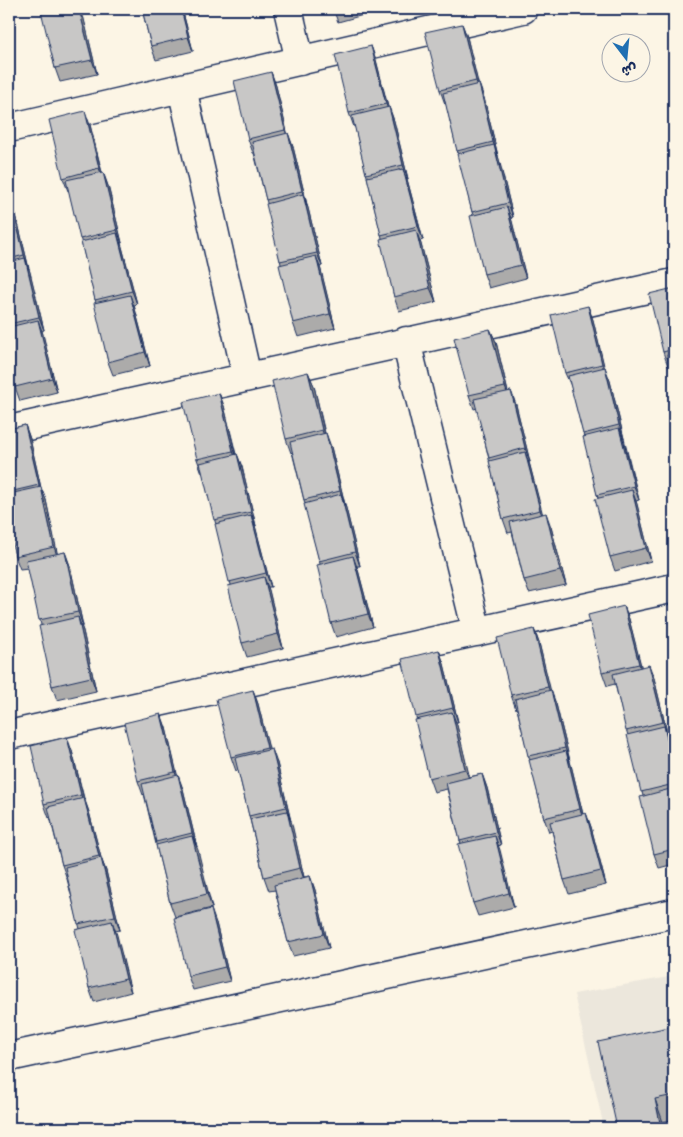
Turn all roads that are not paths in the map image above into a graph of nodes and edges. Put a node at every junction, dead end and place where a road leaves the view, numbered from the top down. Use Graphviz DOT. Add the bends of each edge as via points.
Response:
graph roads {
  1 [pos="288,9"];
  2 [pos="523,9"];
  3 [pos="300,61"];
  4 [pos="182,88"];
  5 [pos="9,128"];
  6 [pos="674,282"];
  7 [pos="406,341"];
  8 [pos="247,377"];
  9 [pos="9,430"];
  10 [pos="674,588"];
  11 [pos="477,632"];
  12 [pos="9,735"];
  13 [pos="674,913"];
  14 [pos="9,1057"];
  1 -- 3 [label="street"];
  2 -- 3 [label="street"];
  3 -- 4 [label="street"];
  4 -- 5 [label="street"];
  4 -- 8 [label="street"];
  6 -- 7 [label="street"];
  7 -- 8 [label="street"];
  7 -- 11 [label="street"];
  8 -- 9 [label="street"];
  10 -- 11 [label="street"];
  11 -- 12 [label="street"];
  13 -- 14 [label="street"];
}
